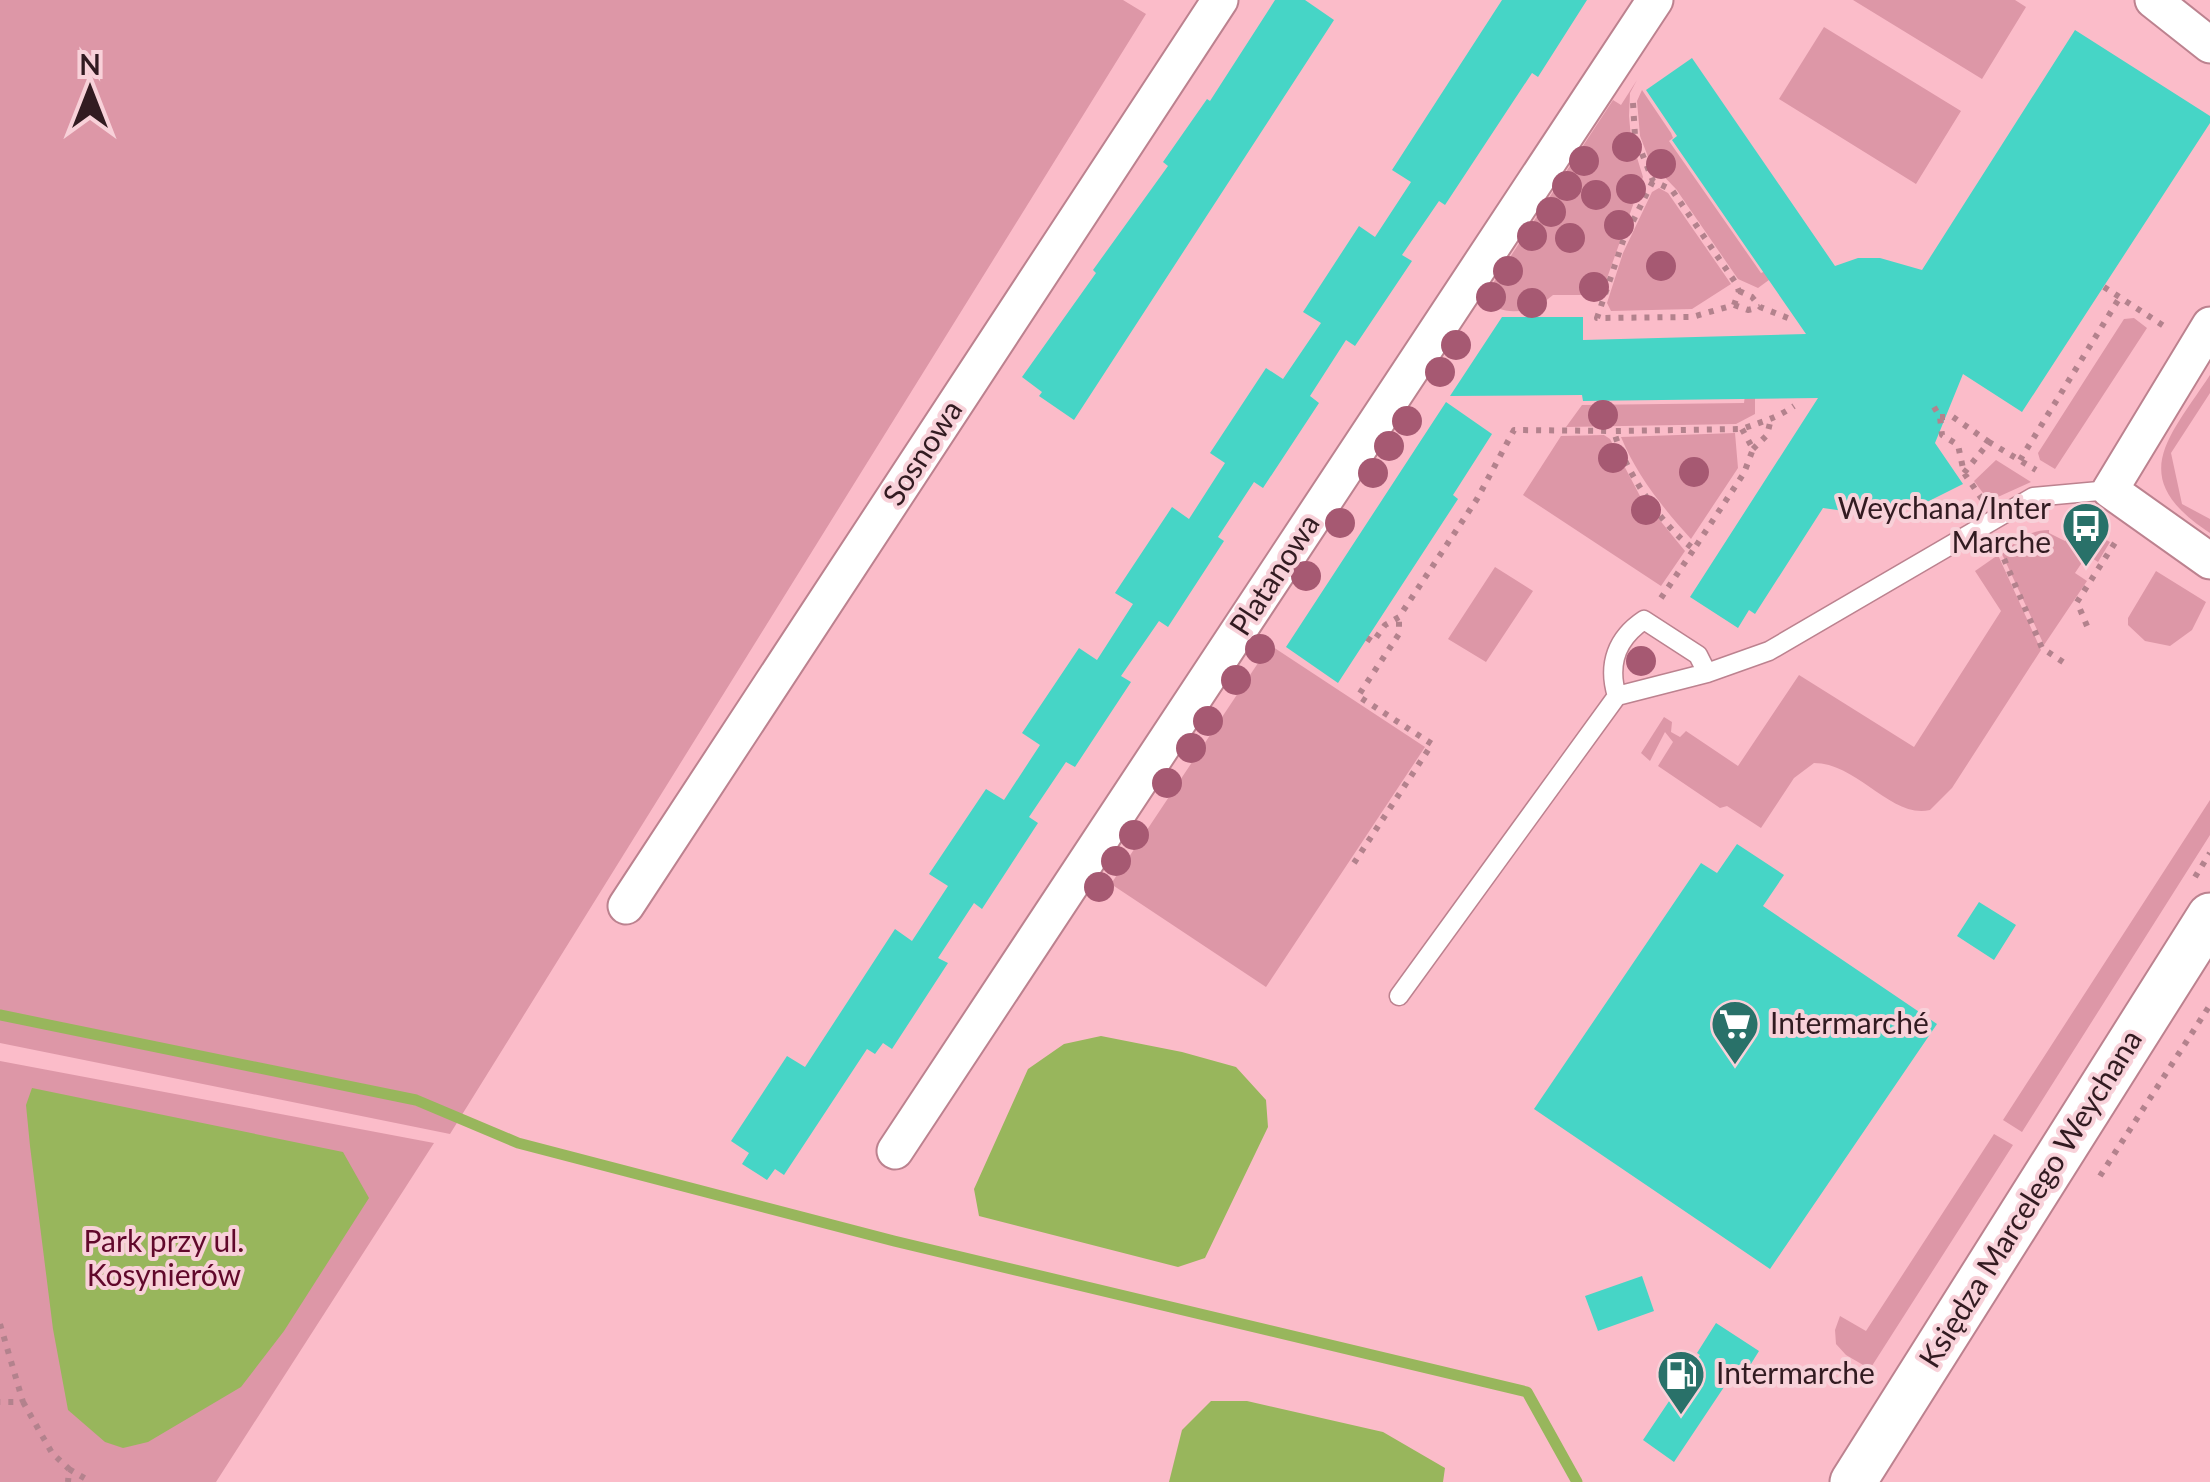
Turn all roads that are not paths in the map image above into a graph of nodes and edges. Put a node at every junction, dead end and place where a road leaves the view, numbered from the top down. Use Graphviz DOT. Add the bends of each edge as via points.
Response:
graph roads {
  1 [pos="1220,0"];
  2 [pos="1656,0"];
  3 [pos="2154,0"];
  4 [pos="2210,45"];
  5 [pos="2203,336"];
  6 [pos="2110,490"];
  7 [pos="2210,561"];
  8 [pos="1707,673"];
  9 [pos="1617,696"];
  10 [pos="626,906"];
  11 [pos="2210,916"];
  12 [pos="1400,996"];
  13 [pos="895,1151"];
  14 [pos="1852,1482"];
  1 -- 10 [label="street, Sosnowa"];
  2 -- 13 [label="street, Platanowa"];
  3 -- 4 [label="street"];
  5 -- 6 [label="street"];
  6 -- 7 [label="street"];
  6 -- 8 [label="lane" via="2033,497 1769,651"];
  8 -- 9 [label="lane"];
  8 -- 9 [label="lane" via="1698,655 1644,620 1620,642 1611,676"];
  9 -- 12 [label="lane"];
  11 -- 14 [label="street, Księdza Marcelego Weychana"];
}
